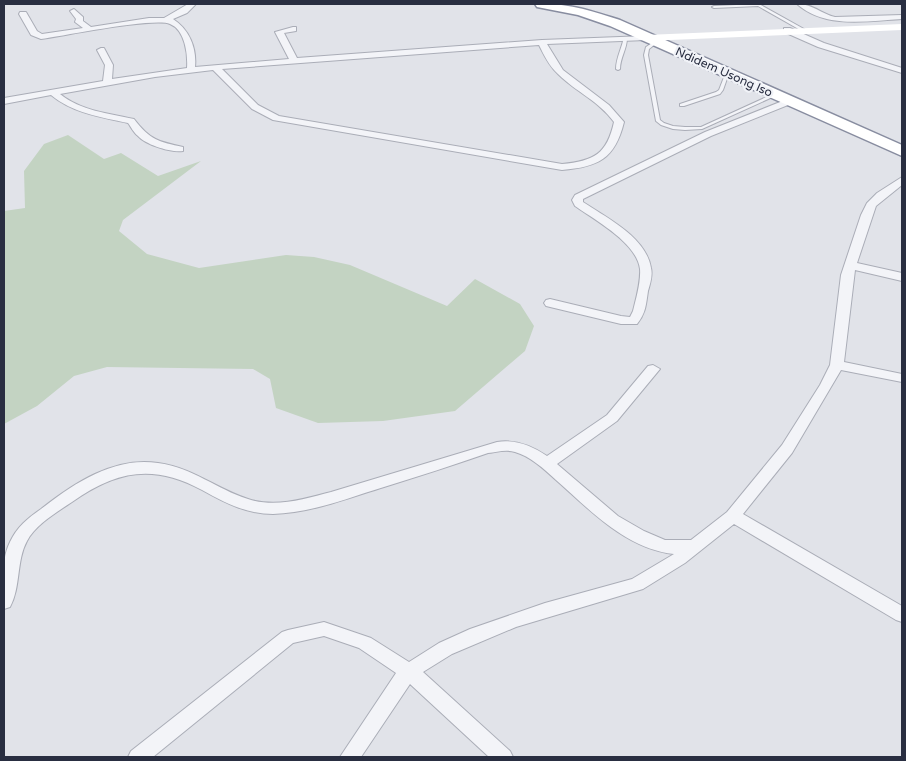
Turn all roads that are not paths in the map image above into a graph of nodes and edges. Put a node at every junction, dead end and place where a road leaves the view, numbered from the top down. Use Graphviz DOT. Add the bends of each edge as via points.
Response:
graph roads {
  1 [pos="192,4"];
  2 [pos="542,4"];
  3 [pos="568,4"];
  4 [pos="801,4"];
  5 [pos="714,6"];
  6 [pos="74,11"];
  7 [pos="22,14"];
  8 [pos="902,17"];
  9 [pos="167,19"];
  10 [pos="902,27"];
  11 [pos="89,29"];
  12 [pos="293,29"];
  13 [pos="787,30"];
  14 [pos="803,30"];
  15 [pos="626,38"];
  16 [pos="655,39"];
  17 [pos="542,42"];
  18 [pos="101,50"];
  19 [pos="294,60"];
  20 [pos="215,67"];
  21 [pos="192,69"];
  22 [pos="618,69"];
  23 [pos="902,71"];
  24 [pos="727,73"];
  25 [pos="108,82"];
  26 [pos="52,92"];
  27 [pos="776,94"];
  28 [pos="4,101"];
  29 [pos="790,101"];
  30 [pos="682,105"];
  31 [pos="902,142"];
  32 [pos="180,149"];
  33 [pos="902,151"];
  34 [pos="902,180"];
  35 [pos="850,265"];
  36 [pos="902,277"];
  37 [pos="550,303"];
  38 [pos="837,365"];
  39 [pos="653,369"];
  40 [pos="902,378"];
  41 [pos="546,464"];
  42 [pos="733,516"];
  43 [pos="696,546"];
  44 [pos="4,602"];
  45 [pos="902,615"];
  46 [pos="409,671"];
  47 [pos="138,757"];
  48 [pos="350,757"];
  49 [pos="502,757"];
  1 -- 9 [label="street" via="184,12"];
  2 -- 16 [label="highway, Ndidem Usong Iso" via="595,17"];
  3 -- 16 [label="highway, Ndidem Usong Iso" via="621,19"];
  4 -- 8 [label="street" via="834,19"];
  5 -- 14 [label="lane" via="759,5"];
  6 -- 11 [label="street" via="79,22"];
  7 -- 11 [label="street" via="39,36"];
  9 -- 11 [label="street"];
  9 -- 21 [label="street" via="174,22 189,43"];
  10 -- 14 [label="street"];
  12 -- 19 [label="street" via="279,32"];
  13 -- 14 [label="street"];
  13 -- 16 [label="street"];
  13 -- 23 [label="street" via="830,48"];
  15 -- 16 [label="street"];
  15 -- 17 [label="street"];
  15 -- 22 [label="lane"];
  16 -- 24 [label="highway, Ndidem Usong Iso"];
  16 -- 27 [label="lane" via="647,48 646,55 658,121 666,126 702,128"];
  16 -- 31 [label="highway, Ndidem Usong Iso"];
  17 -- 19 [label="street"];
  17 -- 20 [label="street" via="561,73 612,110 619,122 612,145 604,156 594,161 562,167 276,118 254,107"];
  18 -- 25 [label="street" via="109,65"];
  19 -- 20 [label="street"];
  20 -- 21 [label="street"];
  21 -- 25 [label="street"];
  24 -- 27 [label="highway, Ndidem Usong Iso"];
  24 -- 30 [label="lane" via="718,93"];
  25 -- 26 [label="street"];
  26 -- 28 [label="street"];
  26 -- 32 [label="street" via="74,107 131,122 142,136 168,148"];
  27 -- 29 [label="highway, Ndidem Usong Iso"];
  29 -- 33 [label="highway, Ndidem Usong Iso"];
  29 -- 37 [label="street" via="708,134 579,197 579,204 635,246 642,257 646,268 645,282 638,315 633,321"];
  34 -- 35 [label="street" via="871,205"];
  35 -- 36 [label="street"];
  35 -- 38 [label="street"];
  38 -- 40 [label="street"];
  38 -- 42 [label="street" via="787,450"];
  39 -- 41 [label="street" via="612,418"];
  41 -- 43 [label="street" via="608,516 635,533 667,547"];
  41 -- 44 [label="street" via="528,452 506,446 486,449 352,491 274,508 244,506 187,475 170,470 120,470 94,479 27,528 17,543 8,596"];
  42 -- 43 [label="street"];
  42 -- 45 [label="street"];
  43 -- 46 [label="street" via="637,584 497,627 450,647"];
  46 -- 47 [label="street" via="365,643 324,629 288,637"];
  46 -- 48 [label="street"];
  46 -- 49 [label="street"];
}
